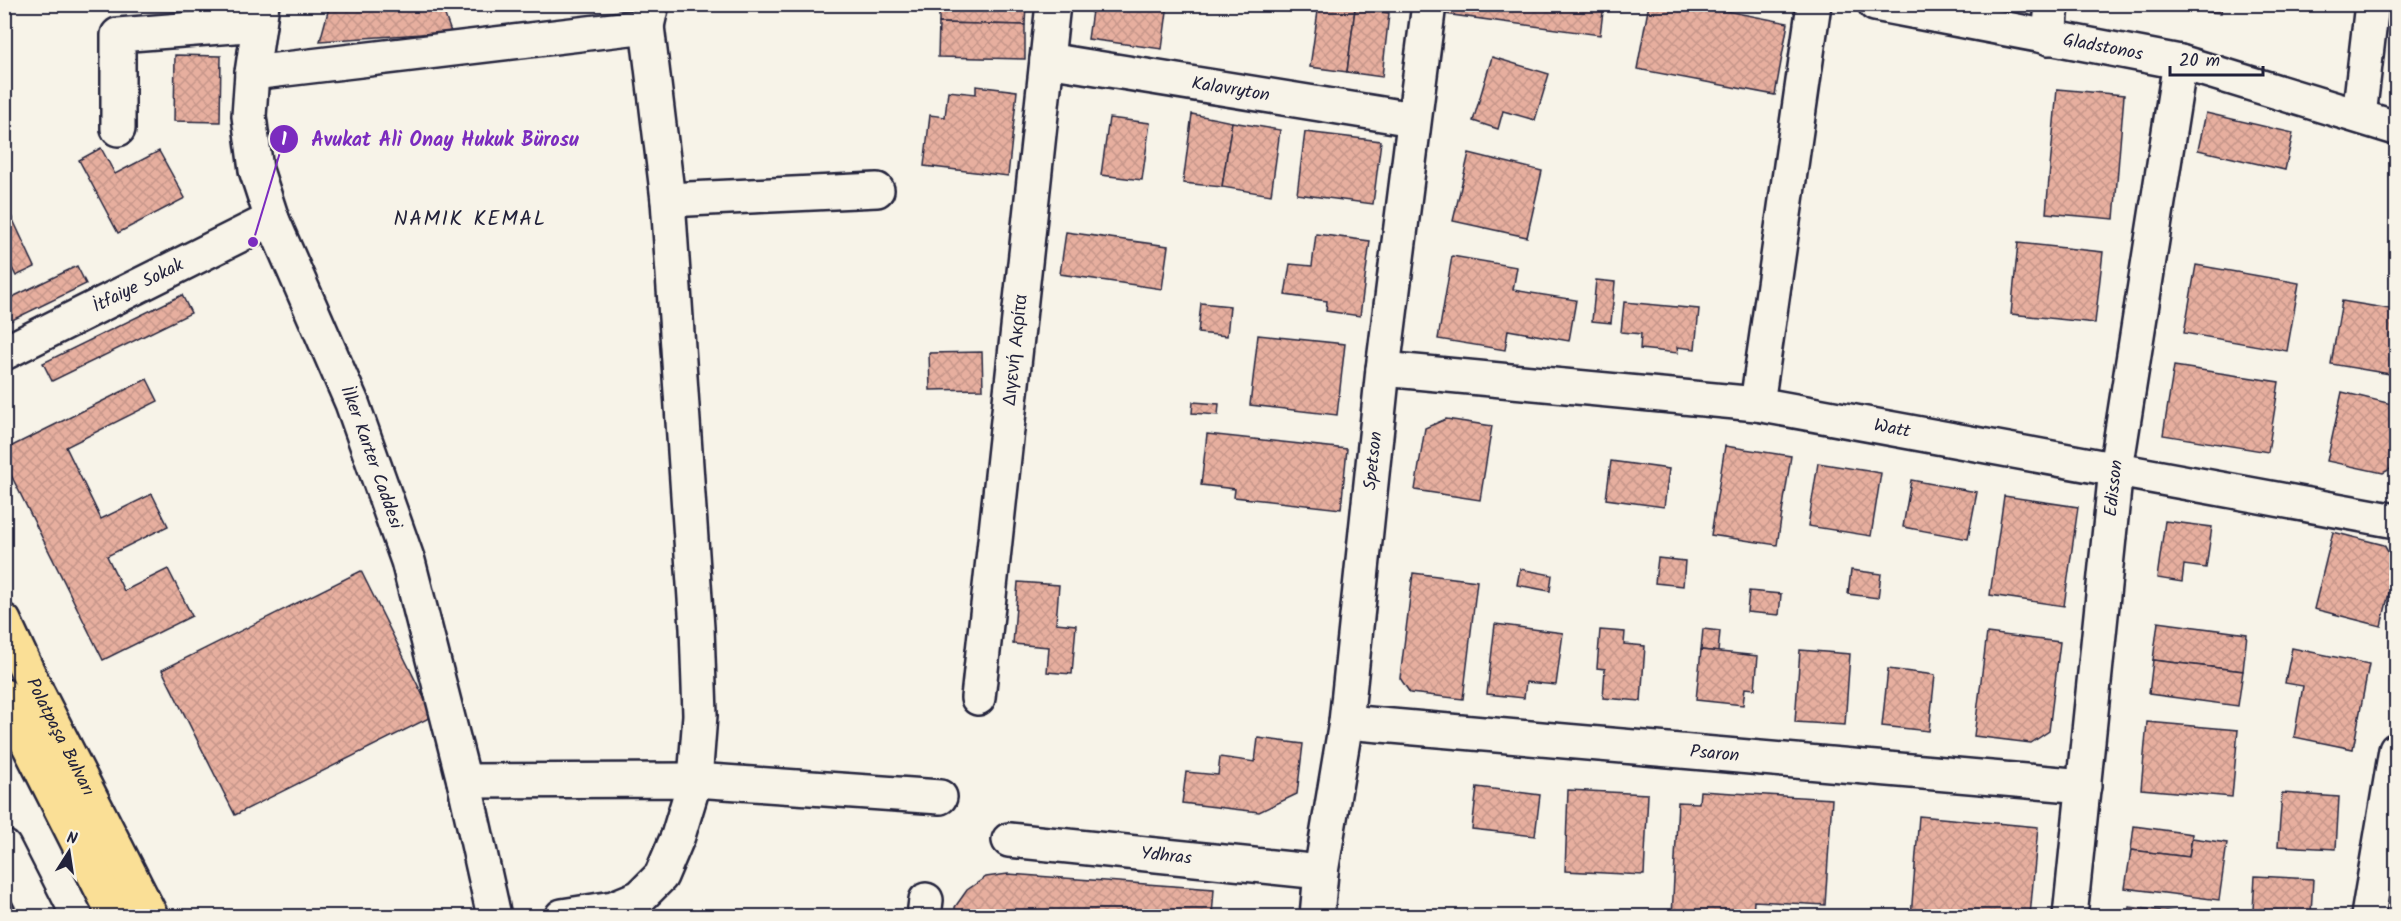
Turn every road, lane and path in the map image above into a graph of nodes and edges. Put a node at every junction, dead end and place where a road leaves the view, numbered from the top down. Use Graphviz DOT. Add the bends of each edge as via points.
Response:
graph roads {
  1 [pos="1053,4"];
  2 [pos="1429,4"];
  3 [pos="1814,4"];
  4 [pos="1875,4"];
  5 [pos="2052,4"];
  6 [pos="2372,4"];
  7 [pos="261,14"];
  8 [pos="649,15"];
  9 [pos="2049,38"];
  10 [pos="1047,60"];
  11 [pos="2180,62"];
  12 [pos="252,73"];
  13 [pos="2359,116"];
  14 [pos="1413,119"];
  15 [pos="2397,128"];
  16 [pos="118,129"];
  17 [pos="877,190"];
  18 [pos="668,200"];
  19 [pos="272,219"];
  20 [pos="4,353"];
  21 [pos="1383,369"];
  22 [pos="1757,404"];
  23 [pos="2116,469"];
  24 [pos="2397,521"];
  25 [pos="4,621"];
  26 [pos="4,696"];
  27 [pos="978,698"];
  28 [pos="1346,722"];
  29 [pos="2397,750"];
  30 [pos="695,780"];
  31 [pos="464,781"];
  32 [pos="2084,786"];
  33 [pos="940,797"];
  34 [pos="1009,840"];
  35 [pos="4,847"];
  36 [pos="2387,862"];
  37 [pos="1321,872"];
  38 [pos="39,916"];
  39 [pos="115,916"];
  40 [pos="151,916"];
  41 [pos="494,916"];
  42 [pos="562,916"];
  43 [pos="1317,916"];
  44 [pos="2070,916"];
  45 [pos="2368,916"];
  1 -- 10 [label="street, Διγενή Ακρίτα"];
  2 -- 14 [label="street, Spetson"];
  3 -- 22 [label="street"];
  4 -- 9 [label="street, Gladstonos"];
  5 -- 9 [label="street"];
  6 -- 13 [label="street"];
  7 -- 12 [label="street, İlker Karter Caddesi"];
  7 -- 16 [label="street" via="118,35"];
  8 -- 12 [label="street"];
  8 -- 18 [label="street"];
  9 -- 11 [label="street, Gladstonos"];
  10 -- 14 [label="street, Kalavryton"];
  10 -- 27 [label="street, Διγενή Ακρίτα"];
  11 -- 13 [label="street, Gladstonos"];
  11 -- 23 [label="street, Edisson"];
  12 -- 19 [label="street, İlker Karter Caddesi" via="249,116 256,170"];
  13 -- 15 [label="street, Gladstonos"];
  14 -- 21 [label="street, Spetson"];
  17 -- 18 [label="street"];
  18 -- 30 [label="street" via="697,628 700,715"];
  19 -- 20 [label="street, İtfaiye Sokak"];
  19 -- 31 [label="street, İlker Karter Caddesi" via="352,402 408,561"];
  21 -- 22 [label="street, Watt"];
  21 -- 28 [label="street, Spetson"];
  22 -- 23 [label="street, Watt"];
  23 -- 24 [label="street, Watt"];
  23 -- 32 [label="street, Edisson"];
  25 -- 40 [label="main road, Polatpaşa Bulvarı"];
  26 -- 39 [label="main road, Polatpaşa Bulvarı"];
  28 -- 32 [label="street, Psaron"];
  28 -- 37 [label="street, Spetson"];
  29 -- 36 [label="street"];
  30 -- 31 [label="street"];
  30 -- 33 [label="street"];
  30 -- 42 [label="street" via="661,876 640,897 613,908"];
  31 -- 41 [label="street, İlker Karter Caddesi"];
  32 -- 44 [label="street, Edisson"];
  34 -- 37 [label="street, Ydhras"];
  35 -- 38 [label="street"];
  36 -- 45 [label="street"];
  37 -- 43 [label="street, Spetson"];
}
